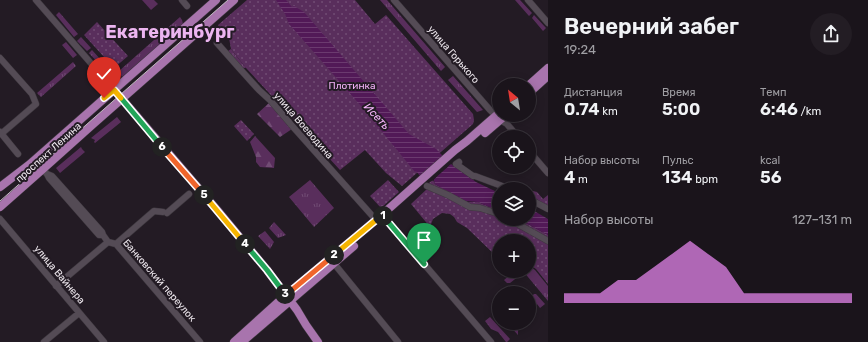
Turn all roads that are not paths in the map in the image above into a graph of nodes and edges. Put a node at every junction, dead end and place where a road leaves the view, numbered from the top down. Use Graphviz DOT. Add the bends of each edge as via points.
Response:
graph roads {
  1 [pos="36,0"];
  2 [pos="182,0"];
  3 [pos="216,0"];
  4 [pos="234,0"];
  5 [pos="394,0"];
  6 [pos="528,0"];
  7 [pos="187,6"];
  8 [pos="548,23"];
  9 [pos="217,43"];
  10 [pos="0,58"];
  11 [pos="548,68"];
  12 [pos="548,76"];
  13 [pos="536,79"];
  14 [pos="536,87"];
  15 [pos="114,90"];
  16 [pos="122,99"];
  17 [pos="492,107"];
  18 [pos="494,122"];
  19 [pos="505,122"];
  20 [pos="512,130"];
  21 [pos="1,133"];
  22 [pos="18,154"];
  23 [pos="536,159"];
  24 [pos="34,160"];
  25 [pos="459,162"];
  26 [pos="45,172"];
  27 [pos="548,173"];
  28 [pos="425,182"];
  29 [pos="492,182"];
  30 [pos="0,188"];
  31 [pos="189,194"];
  32 [pos="536,203"];
  33 [pos="0,207"];
  34 [pos="548,209"];
  35 [pos="492,212"];
  36 [pos="381,218"];
  37 [pos="0,219"];
  38 [pos="522,226"];
  39 [pos="548,240"];
  40 [pos="108,242"];
  41 [pos="116,244"];
  42 [pos="332,261"];
  43 [pos="56,286"];
  44 [pos="288,298"];
  45 [pos="79,313"];
  46 [pos="44,342"];
  47 [pos="104,342"];
  48 [pos="200,342"];
  49 [pos="234,342"];
  50 [pos="242,342"];
  51 [pos="318,342"];
  52 [pos="398,342"];
  53 [pos="491,342"];
  1 -- 15 [label="street"];
  2 -- 7 [label="street"];
  3 -- 15 [label="main road, проспект Ленина"];
  4 -- 16 [label="main road, проспект Ленина"];
  5 -- 17 [label="street, улица Горького"];
  6 -- 8 [label="street"];
  9 -- 36 [label="street, улица Воеводина"];
  10 -- 21 [label="street" via="32,94 36,104"];
  11 -- 13 [label="main road"];
  12 -- 14 [label="main road"];
  15 -- 16 [label="street"];
  15 -- 24 [label="main road, проспект Ленина"];
  16 -- 26 [label="main road, проспект Ленина"];
  16 -- 44 [label="main road" via="230,225"];
  18 -- 28 [label="main road" via="469,146 448,159"];
  19 -- 20 [label="street, улица Горького"];
  21 -- 22 [label="street"];
  23 -- 27 [label="street"];
  24 -- 26 [label="street, Банковский переулок"];
  24 -- 30 [label="main road, проспект Ленина"];
  25 -- 29 [label="street" via="456,164 474,176"];
  26 -- 33 [label="main road, проспект Ленина"];
  26 -- 40 [label="street, Банковский переулок" via="99,235 103,235"];
  28 -- 35 [label="street" via="470,207"];
  28 -- 36 [label="main road"];
  31 -- 41 [label="street" via="165,213 154,211"];
  32 -- 34 [label="street"];
  36 -- 42 [label="main road"];
  36 -- 53 [label="street, улица Воеводина"];
  37 -- 43 [label="street, улица Вайнера"];
  38 -- 39 [label="street"];
  40 -- 41 [label="street, Банковский переулок"];
  40 -- 43 [label="street"];
  41 -- 48 [label="street, Банковский переулок"];
  42 -- 44 [label="main road"];
  42 -- 52 [label="street"];
  43 -- 45 [label="street, улица Вайнера"];
  44 -- 49 [label="main road"];
  44 -- 50 [label="main road"];
  44 -- 51 [label="main road"];
  45 -- 46 [label="street"];
  45 -- 47 [label="street, улица Вайнера"];
}
